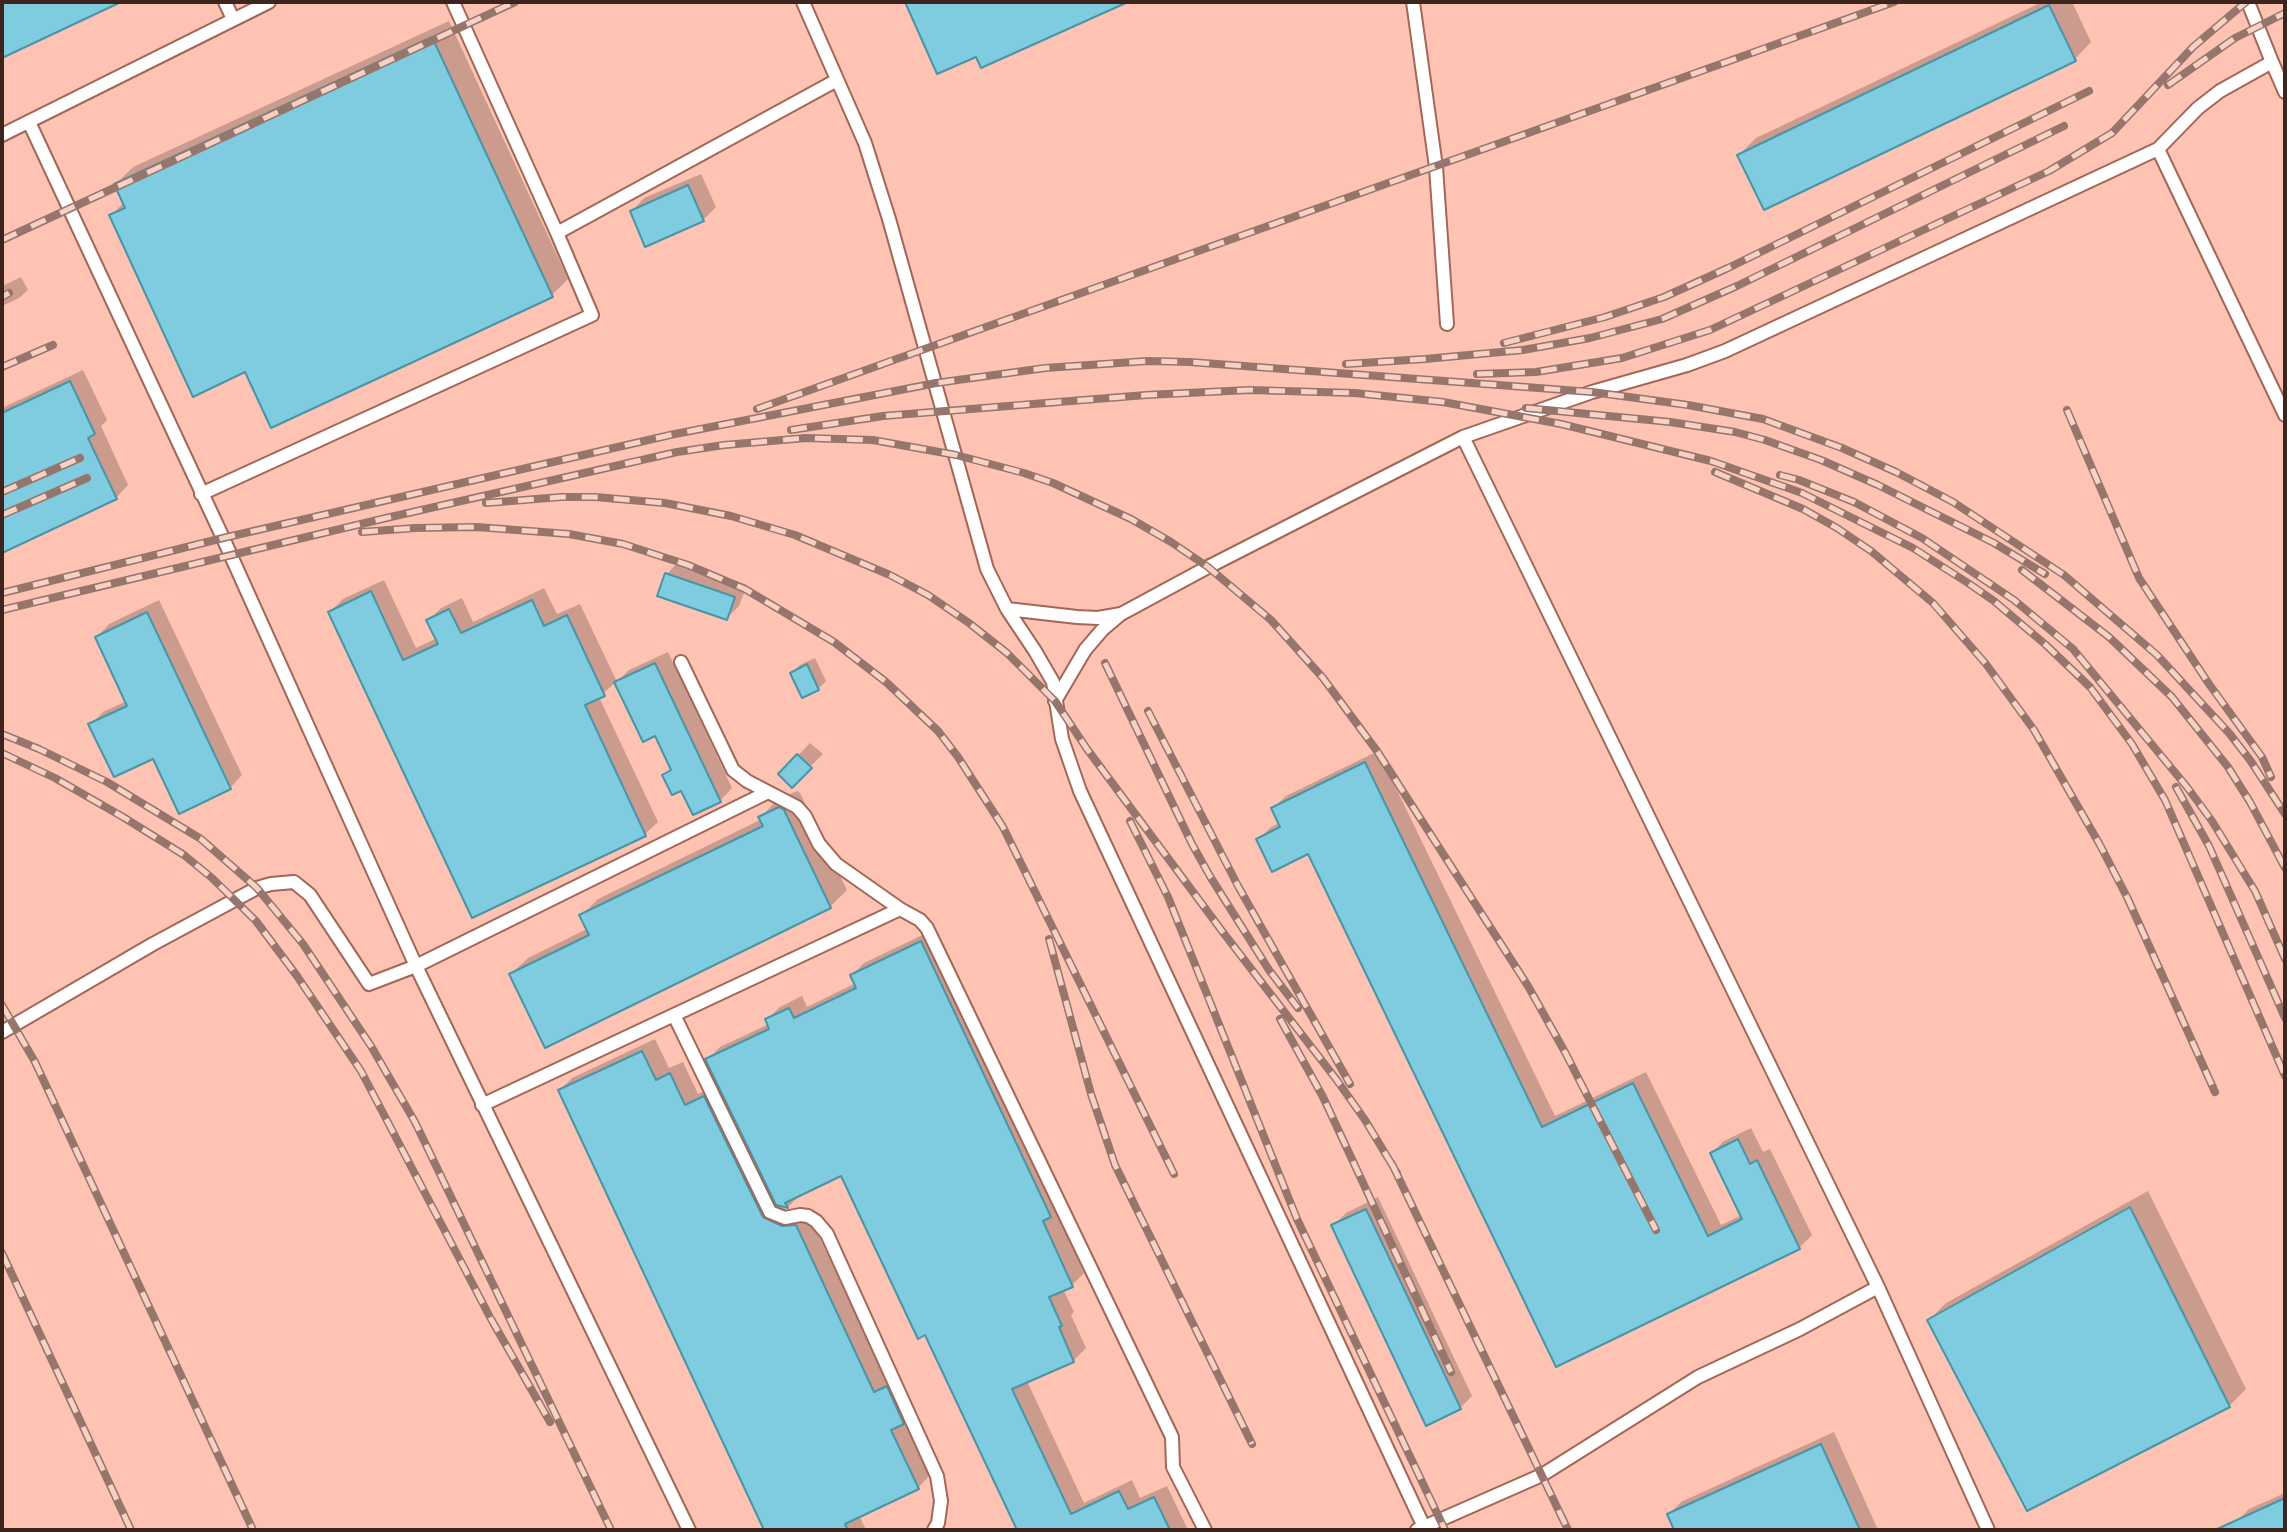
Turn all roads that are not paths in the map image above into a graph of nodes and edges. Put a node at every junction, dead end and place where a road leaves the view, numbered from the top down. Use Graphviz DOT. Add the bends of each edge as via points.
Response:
graph roads {
  1 [pos="225,2"];
  2 [pos="270,2"];
  3 [pos="453,2"];
  4 [pos="803,2"];
  5 [pos="1413,2"];
  6 [pos="2248,2"];
  7 [pos="233,19"];
  8 [pos="2272,62"];
  9 [pos="837,80"];
  10 [pos="2285,92"];
  11 [pos="29,122"];
  12 [pos="2,135"];
  13 [pos="2158,149"];
  14 [pos="557,233"];
  15 [pos="1447,324"];
  16 [pos="2285,415"];
  17 [pos="1463,437"];
  18 [pos="201,494"];
  19 [pos="1007,609"];
  20 [pos="1121,614"];
  21 [pos="681,662"];
  22 [pos="1055,701"];
  23 [pos="768,792"];
  24 [pos="900,909"];
  25 [pos="416,966"];
  26 [pos="674,1015"];
  27 [pos="2,1032"];
  28 [pos="482,1105"];
  29 [pos="1878,1287"];
  30 [pos="1420,1528"];
  31 [pos="689,1530"];
  32 [pos="934,1530"];
  33 [pos="1205,1530"];
  34 [pos="1988,1530"];
  1 -- 7 [label="lane"];
  2 -- 7 [label="lane"];
  3 -- 14 [label="lane"];
  4 -- 9 [label="lane"];
  5 -- 15 [label="lane" via="1436,167"];
  6 -- 8 [label="lane"];
  7 -- 11 [label="lane"];
  8 -- 10 [label="lane"];
  8 -- 13 [label="lane" via="2220,91"];
  9 -- 14 [label="lane"];
  9 -- 19 [label="lane" via="889,219 987,569"];
  11 -- 12 [label="lane"];
  11 -- 18 [label="lane"];
  13 -- 16 [label="lane"];
  13 -- 17 [label="lane" via="1725,351"];
  14 -- 18 [label="lane" via="592,314"];
  17 -- 20 [label="lane"];
  17 -- 29 [label="lane"];
  18 -- 25 [label="lane"];
  19 -- 20 [label="lane" via="1098,618"];
  19 -- 22 [label="lane" via="1048,672"];
  20 -- 22 [label="lane" via="1085,650"];
  21 -- 23 [label="lane" via="733,770"];
  22 -- 30 [label="lane" via="1080,791"];
  23 -- 24 [label="lane" via="805,816 836,864"];
  23 -- 25 [label="lane"];
  24 -- 26 [label="lane"];
  24 -- 33 [label="lane" via="920,919 933,941 1172,1437 1173,1467"];
  25 -- 27 [label="lane" via="369,984 310,895 294,882 271,884 153,944"];
  25 -- 28 [label="lane"];
  26 -- 28 [label="lane"];
  26 -- 32 [label="lane" via="770,1212 785,1218 808,1216 827,1234 937,1476 941,1501"];
  28 -- 31 [label="lane"];
  29 -- 30 [label="lane" via="1698,1377 1542,1475"];
  29 -- 34 [label="lane"];
}
